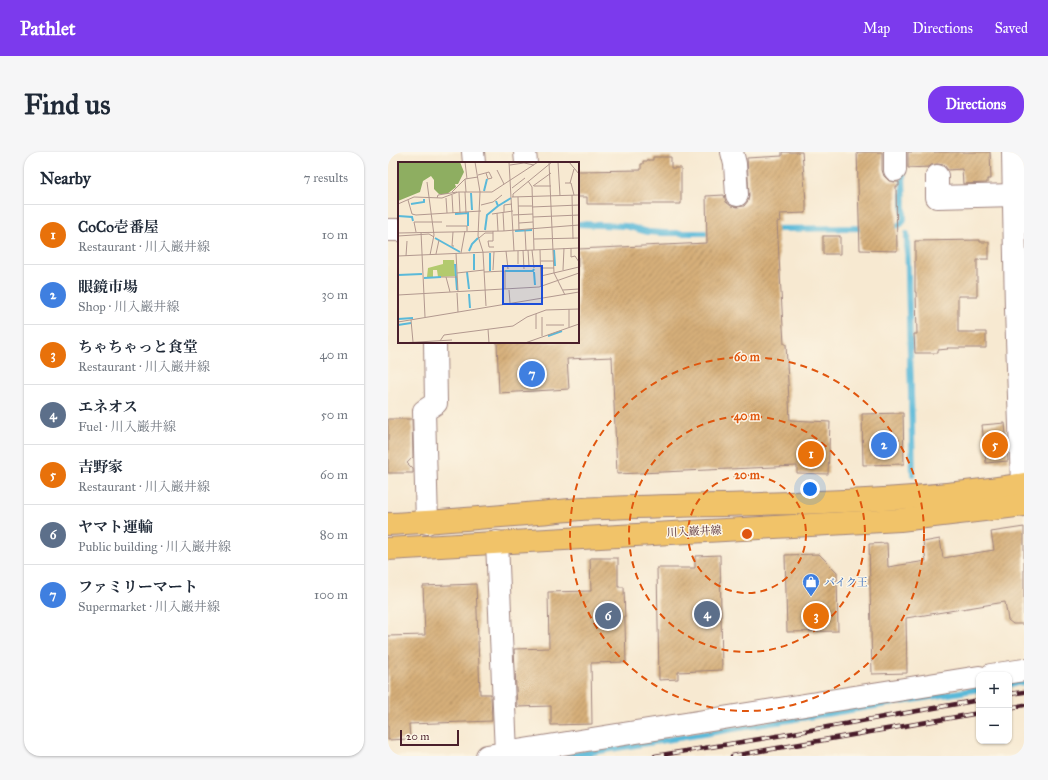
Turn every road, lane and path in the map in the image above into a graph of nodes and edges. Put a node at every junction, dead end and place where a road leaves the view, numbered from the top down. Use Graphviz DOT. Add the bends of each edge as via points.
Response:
graph roads {
  1 [pos="473,152"];
  2 [pos="732,152"];
  3 [pos="1013,152"];
  4 [pos="474,162"];
  5 [pos="937,176"];
  6 [pos="1018,183"];
  7 [pos="737,195"];
  8 [pos="1020,308"];
  9 [pos="435,343"];
  10 [pos="1023,491"];
  11 [pos="427,522"];
  12 [pos="388,524"];
  13 [pos="497,542"];
  14 [pos="388,549"];
  15 [pos="1024,670"];
  16 [pos="1011,672"];
  17 [pos="976,677"];
  18 [pos="496,754"];
  1 -- 4 [label="street"];
  2 -- 7 [label="street" via="736,164"];
  3 -- 6 [label="street"];
  5 -- 6 [label="street" via="937,197"];
  6 -- 8 [label="street"];
  8 -- 10 [label="street"];
  9 -- 11 [label="street" via="436,403 424,411"];
  10 -- 11 [label="main road" via="972,491 898,498 598,508"];
  10 -- 13 [label="main road, 川入巌井線" via="977,511 900,520"];
  11 -- 12 [label="main road"];
  13 -- 14 [label="main road, 川入巌井線"];
  13 -- 18 [label="street"];
  15 -- 16 [label="street"];
  17 -- 18 [label="street"];
}
